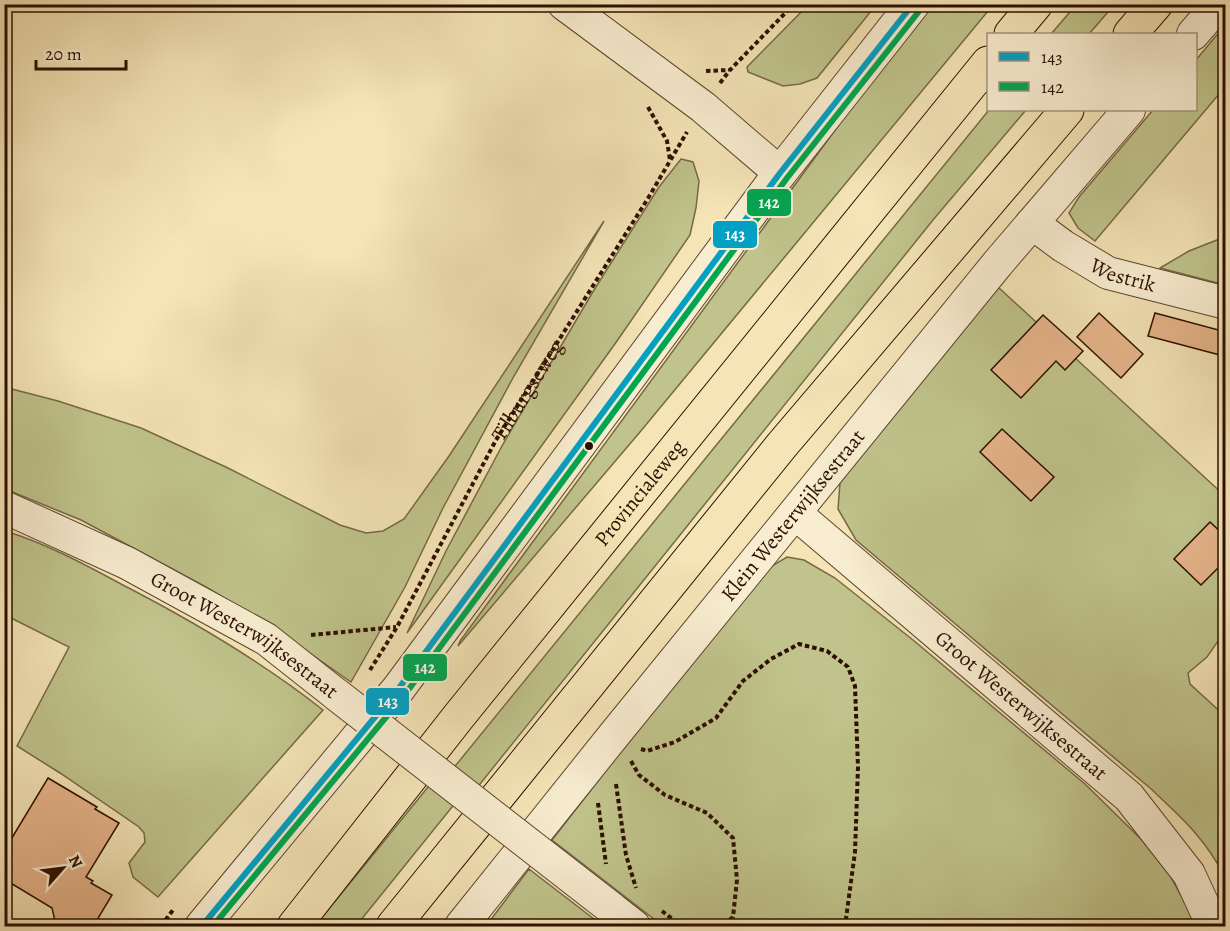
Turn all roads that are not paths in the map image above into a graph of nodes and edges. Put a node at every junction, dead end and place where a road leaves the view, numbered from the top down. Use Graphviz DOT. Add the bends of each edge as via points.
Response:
graph roads {
  1 [pos="564,4"];
  2 [pos="913,4"];
  3 [pos="1036,4"];
  4 [pos="1156,4"];
  5 [pos="1219,4"];
  6 [pos="1012,33"];
  7 [pos="1131,33"];
  8 [pos="1194,33"];
  9 [pos="987,64"];
  10 [pos="1066,111"];
  11 [pos="1128,111"];
  12 [pos="780,173"];
  13 [pos="1032,223"];
  14 [pos="1226,303"];
  15 [pos="4,507"];
  16 [pos="795,513"];
  17 [pos="633,913"];
  18 [pos="202,927"];
  19 [pos="294,927"];
  20 [pos="393,927"];
  21 [pos="461,927"];
  22 [pos="1213,927"];
  1 -- 12 [label="street" via="703,107"];
  2 -- 12 [label="street"];
  3 -- 6 [label="highway"];
  4 -- 7 [label="highway"];
  5 -- 8 [label="street"];
  9 -- 19 [label="highway, Provincialeweg" via="459,716"];
  10 -- 20 [label="highway" via="782,445"];
  11 -- 13 [label="street, Klein Westerwijksestraat"];
  12 -- 18 [label="street" via="399,688"];
  13 -- 14 [label="street, Westrik" via="1108,273"];
  13 -- 16 [label="street, Klein Westerwijksestraat"];
  15 -- 17 [label="street, Groot Westerwijksestraat, bridge" via="127,563 266,639"];
  16 -- 21 [label="street, Klein Westerwijksestraat"];
  16 -- 22 [label="street, Groot Westerwijksestraat" via="1129,797 1189,874"];
}
